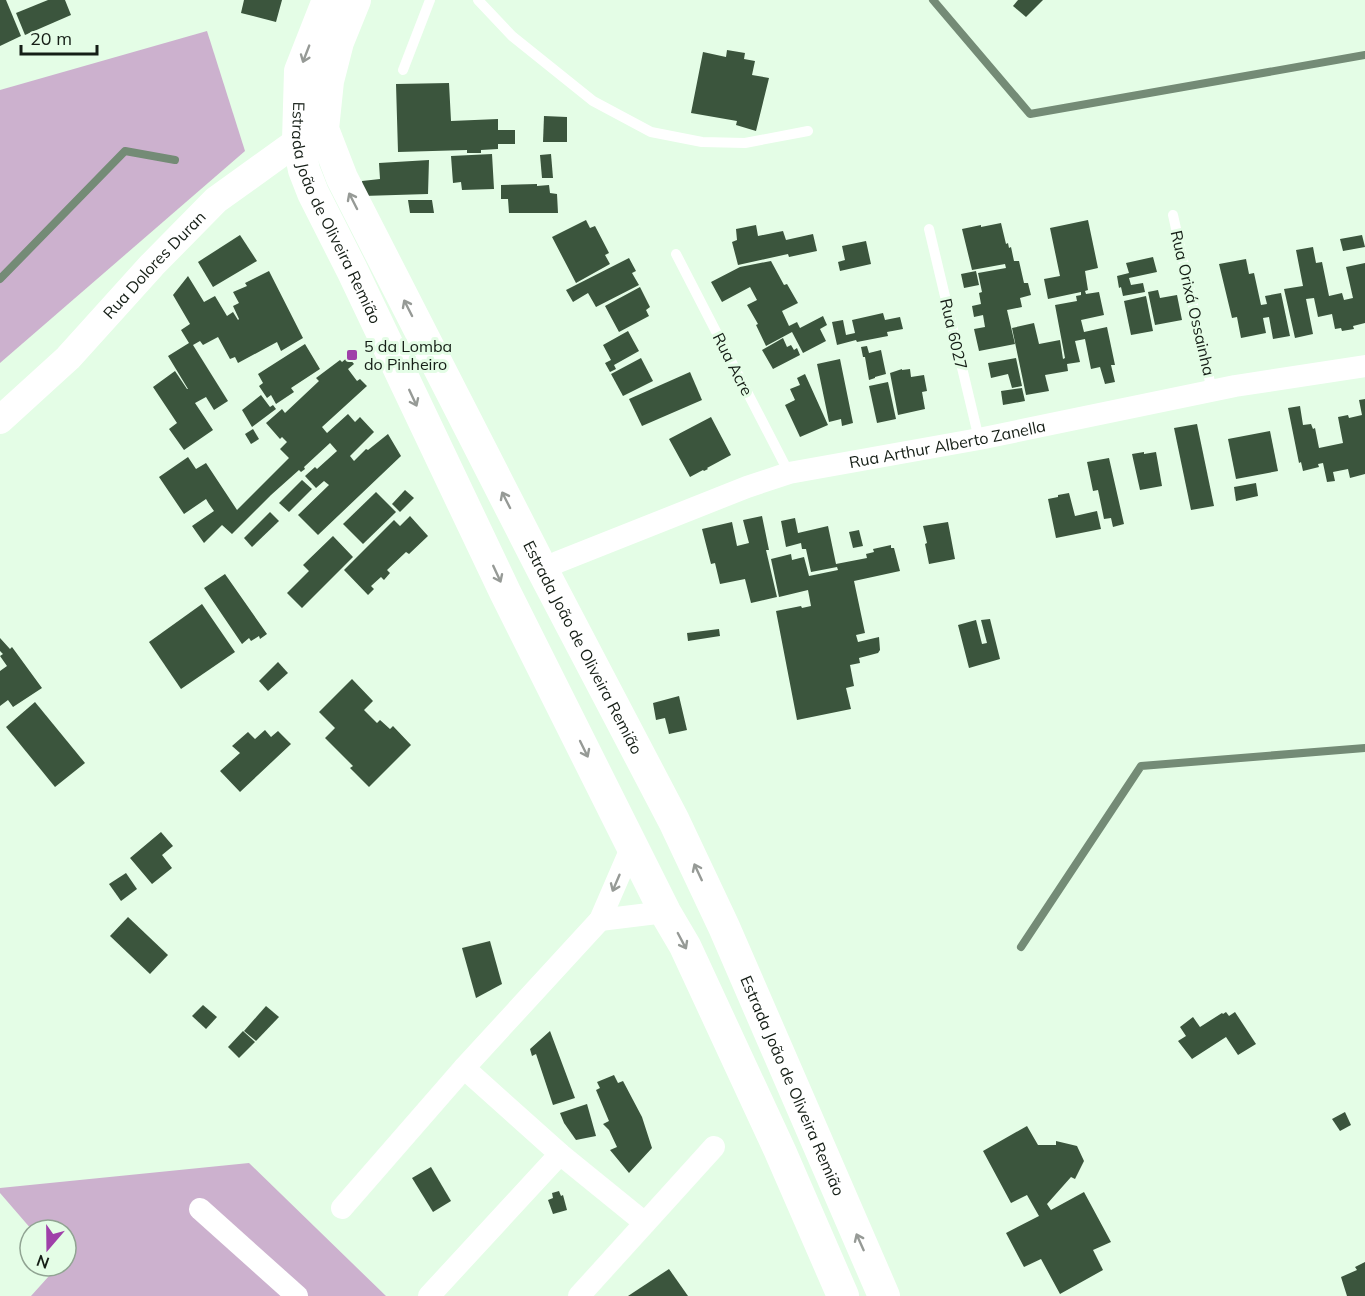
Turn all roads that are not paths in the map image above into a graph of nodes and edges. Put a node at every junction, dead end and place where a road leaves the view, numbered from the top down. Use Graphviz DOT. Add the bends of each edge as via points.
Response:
graph roads {
  1 [pos="328,0"];
  2 [pos="355,0"];
  3 [pos="430,0"];
  4 [pos="478,0"];
  5 [pos="403,70"];
  6 [pos="808,131"];
  7 [pos="311,135"];
  8 [pos="1173,215"];
  9 [pos="929,229"];
  10 [pos="676,254"];
  11 [pos="1365,366"];
  12 [pos="1212,391"];
  13 [pos="0,420"];
  14 [pos="979,439"];
  15 [pos="789,473"];
  16 [pos="543,571"];
  17 [pos="674,821"];
  18 [pos="632,846"];
  19 [pos="665,912"];
  20 [pos="600,920"];
  21 [pos="464,1068"];
  22 [pos="714,1147"];
  23 [pos="560,1154"];
  24 [pos="342,1208"];
  25 [pos="200,1209"];
  26 [pos="645,1223"];
  27 [pos="297,1296"];
  28 [pos="429,1296"];
  29 [pos="579,1296"];
  30 [pos="843,1296"];
  31 [pos="884,1296"];
  1 -- 7 [label="main road, Estrada João de Oliveira Remião, one-way" via="300,71"];
  2 -- 7 [label="main road, Estrada João de Oliveira Remião" via="338,42"];
  3 -- 5 [label="lane"];
  4 -- 6 [label="lane" via="512,36 593,101 651,132 702,142 745,143"];
  7 -- 13 [label="street, Rua Dolores Duran" via="216,200 68,358"];
  16 -- 7 [label="main road, Estrada João de Oliveira Remião, one-way" via="342,178"];
  7 -- 18 [label="main road, Estrada João de Oliveira Remião, one-way" via="304,170 313,193"];
  8 -- 12 [label="lane, Rua Orixá Ossainha"];
  9 -- 14 [label="lane, Rua 6027"];
  10 -- 15 [label="lane, Rua Acre"];
  11 -- 12 [label="street, Rua Arthur Alberto Zanella"];
  12 -- 14 [label="street, Rua Arthur Alberto Zanella"];
  14 -- 15 [label="street, Rua Arthur Alberto Zanella"];
  15 -- 16 [label="street, Rua Arthur Alberto Zanella"];
  16 -- 17 [label="main road, Estrada João de Oliveira Remião"];
  17 -- 18 [label="main road" via="653,821"];
  31 -- 17 [label="main road, Estrada João de Oliveira Remião, one-way"];
  18 -- 19 [label="main road, Estrada João de Oliveira Remião"];
  18 -- 20 [label="street, one-way"];
  19 -- 20 [label="street"];
  19 -- 30 [label="main road, Estrada João de Oliveira Remião, one-way" via="685,946"];
  20 -- 21 [label="street"];
  21 -- 23 [label="street"];
  21 -- 24 [label="street"];
  22 -- 26 [label="street"];
  23 -- 26 [label="street"];
  23 -- 28 [label="street"];
  25 -- 27 [label="street"];
  26 -- 29 [label="street"];
}
